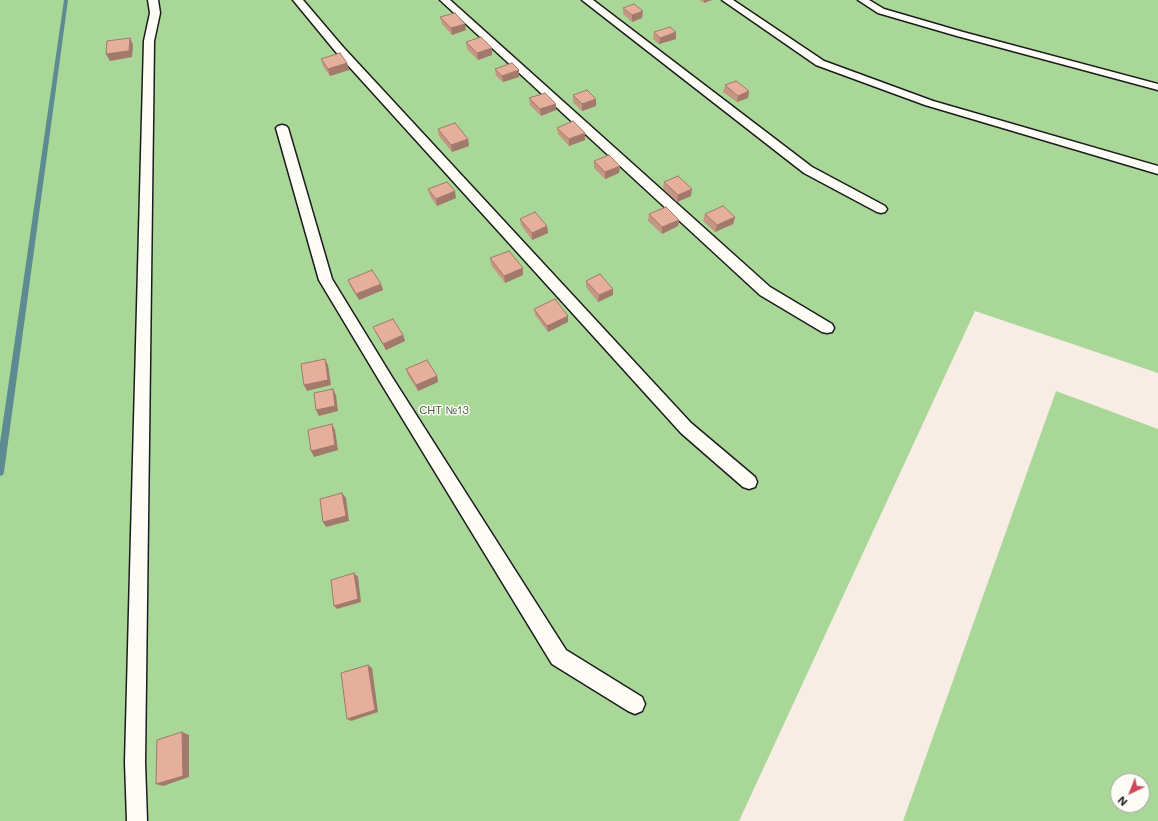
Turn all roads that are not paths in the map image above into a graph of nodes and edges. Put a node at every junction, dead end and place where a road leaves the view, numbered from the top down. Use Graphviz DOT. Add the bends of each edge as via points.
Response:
graph roads {
  1 [pos="153,0"];
  2 [pos="298,0"];
  3 [pos="445,0"];
  4 [pos="588,0"];
  5 [pos="727,0"];
  6 [pos="863,0"];
  7 [pos="1158,87"];
  8 [pos="282,128"];
  9 [pos="1158,170"];
  10 [pos="881,209"];
  11 [pos="827,328"];
  12 [pos="749,482"];
  13 [pos="635,704"];
  14 [pos="137,821"];
  1 -- 14 [label="lane" via="155,13 149,41 136,754"];
  2 -- 12 [label="lane" via="339,49 686,428"];
  3 -- 11 [label="lane" via="765,292"];
  4 -- 10 [label="lane" via="808,170"];
  5 -- 9 [label="lane" via="820,63 928,103"];
  6 -- 7 [label="lane" via="881,11 938,28"];
  8 -- 13 [label="lane" via="326,280 387,381 559,657"];
}
